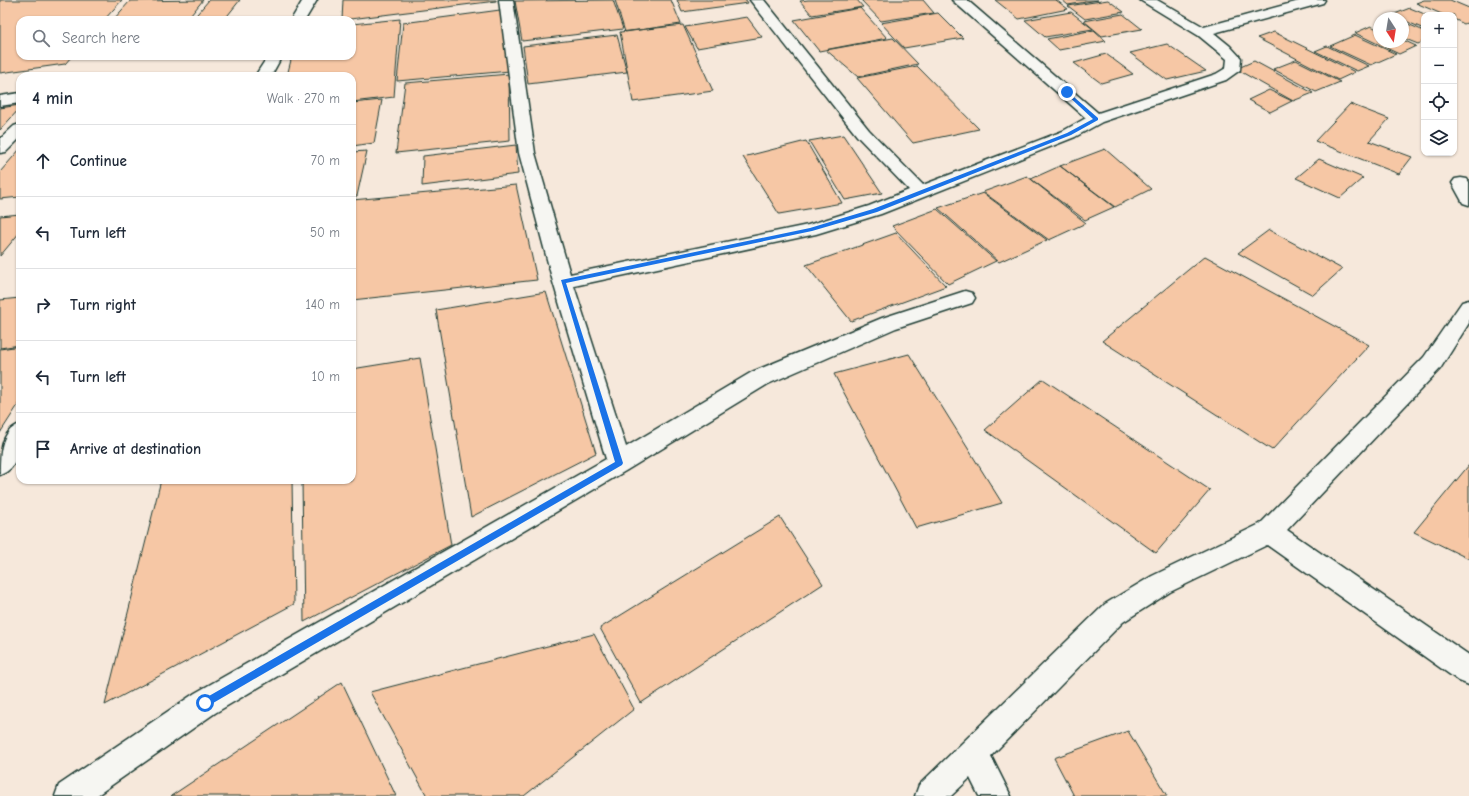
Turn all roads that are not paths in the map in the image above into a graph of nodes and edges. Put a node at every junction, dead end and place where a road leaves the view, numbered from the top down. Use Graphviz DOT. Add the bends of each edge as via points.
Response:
graph roads {
  1 [pos="310,0"];
  2 [pos="506,0"];
  3 [pos="757,0"];
  4 [pos="959,0"];
  5 [pos="1147,0"];
  6 [pos="1318,0"];
  7 [pos="300,16"];
  8 [pos="1202,32"];
  9 [pos="273,60"];
  10 [pos="265,72"];
  11 [pos="16,99"];
  12 [pos="0,101"];
  13 [pos="1096,119"];
  14 [pos="16,133"];
  15 [pos="0,148"];
  16 [pos="1462,182"];
  17 [pos="920,192"];
  18 [pos="1469,199"];
  19 [pos="563,282"];
  20 [pos="965,298"];
  21 [pos="1469,307"];
  22 [pos="16,439"];
  23 [pos="619,463"];
  24 [pos="0,465"];
  25 [pos="1269,532"];
  26 [pos="1469,671"];
  27 [pos="973,754"];
  28 [pos="70,796"];
  29 [pos="930,796"];
  30 [pos="996,796"];
  1 -- 7 [label="street"];
  2 -- 19 [label="street" via="527,153"];
  3 -- 17 [label="street" via="863,134"];
  4 -- 13 [label="street"];
  5 -- 8 [label="street"];
  6 -- 8 [label="street"];
  8 -- 13 [label="street" via="1234,58 1233,70 1221,77"];
  9 -- 10 [label="street"];
  11 -- 12 [label="street"];
  13 -- 17 [label="street" via="1069,134"];
  14 -- 15 [label="street"];
  16 -- 18 [label="street"];
  17 -- 19 [label="street" via="875,210 810,230"];
  19 -- 23 [label="street"];
  20 -- 23 [label="street" via="889,323 760,378"];
  21 -- 25 [label="street" via="1432,362"];
  22 -- 24 [label="street"];
  23 -- 28 [label="street" via="205,703"];
  25 -- 26 [label="street"];
  25 -- 27 [label="street" via="1161,584 1114,613"];
  27 -- 29 [label="street"];
  27 -- 30 [label="street"];
}
